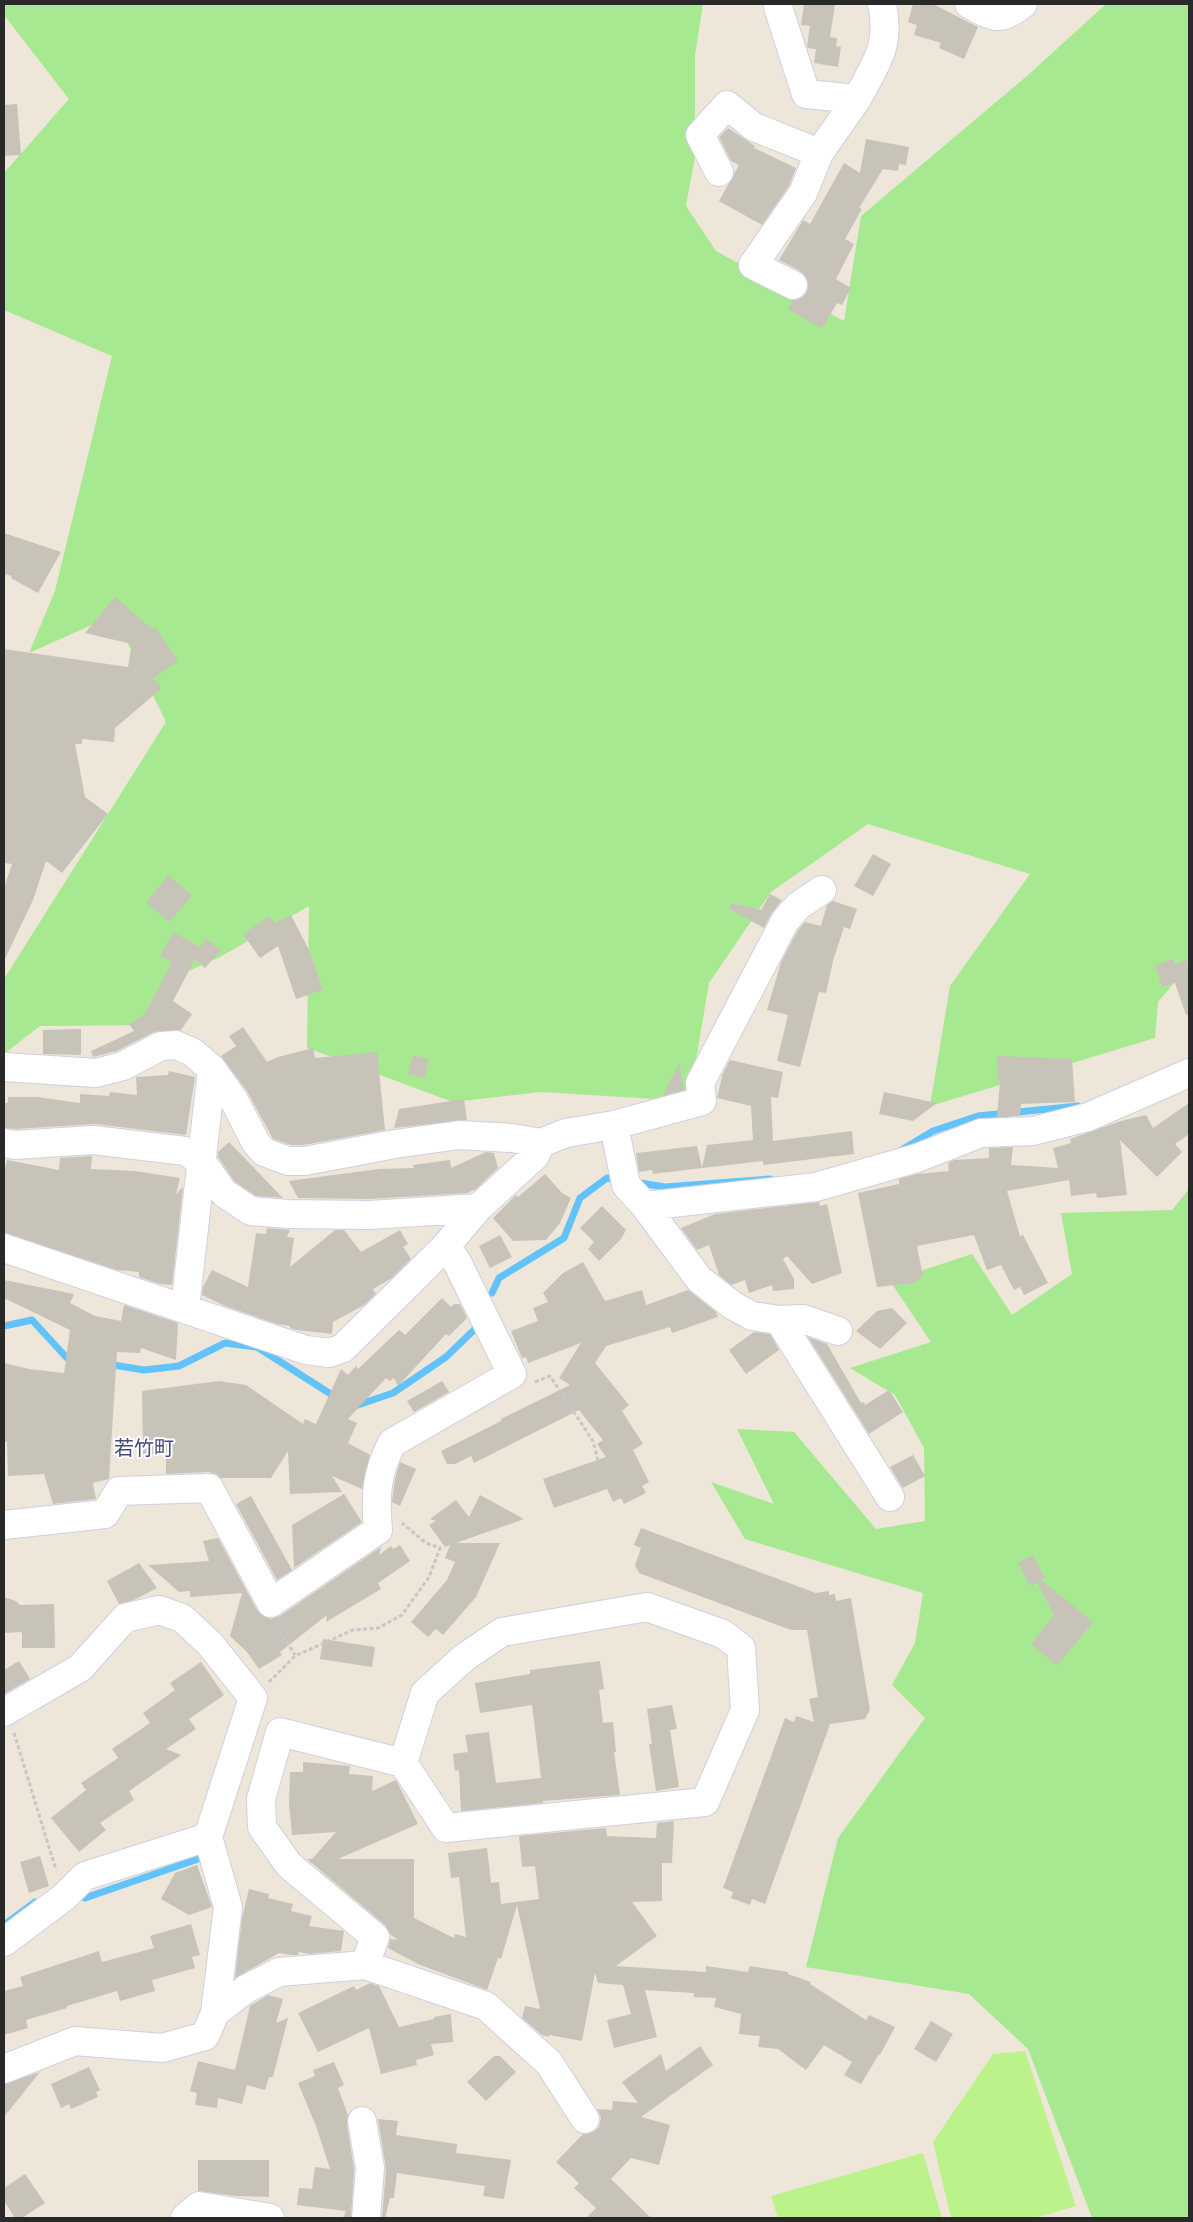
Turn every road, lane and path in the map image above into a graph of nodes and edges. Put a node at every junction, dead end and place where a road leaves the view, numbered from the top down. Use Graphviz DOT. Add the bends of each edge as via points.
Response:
graph roads {
  1 [pos="882,4"];
  2 [pos="969,4"];
  3 [pos="1034,5"];
  4 [pos="778,7"];
  5 [pos="857,99"];
  6 [pos="819,153"];
  7 [pos="719,172"];
  8 [pos="793,286"];
  9 [pos="822,890"];
  10 [pos="4,1067"];
  11 [pos="212,1069"];
  12 [pos="1189,1073"];
  13 [pos="614,1125"];
  14 [pos="4,1143"];
  15 [pos="540,1143"];
  16 [pos="202,1162"];
  17 [pos="645,1206"];
  18 [pos="478,1208"];
  19 [pos="446,1247"];
  20 [pos="4,1248"];
  21 [pos="185,1308"];
  22 [pos="779,1320"];
  23 [pos="838,1331"];
  24 [pos="550,1376"];
  25 [pos="602,1476"];
  26 [pos="890,1497"];
  27 [pos="375,1500"];
  28 [pos="4,1525"];
  29 [pos="271,1603"];
  30 [pos="296,1656"];
  31 [pos="253,1698"];
  32 [pos="5,1710"];
  33 [pos="404,1764"];
  34 [pos="208,1837"];
  35 [pos="64,1897"];
  36 [pos="4,1942"];
  37 [pos="365,1965"];
  38 [pos="215,2013"];
  39 [pos="4,2069"];
  40 [pos="585,2119"];
  41 [pos="362,2121"];
  42 [pos="185,2218"];
  43 [pos="270,2218"];
  44 [pos="366,2218"];
  1 -- 5 [label="street" via="886,20 884,49"];
  2 -- 3 [label="street" via="992,16 1009,15"];
  4 -- 5 [label="street" via="806,94"];
  5 -- 6 [label="street"];
  6 -- 7 [label="street" via="754,127 727,106 700,135"];
  6 -- 8 [label="street" via="803,193 753,265"];
  9 -- 13 [label="street" via="798,906 784,921 700,1083 702,1101"];
  10 -- 11 [label="street" via="96,1073 123,1066 161,1046 176,1045 192,1052"];
  11 -- 15 [label="street" via="234,1100 256,1143 264,1152 288,1161 459,1136 512,1138"];
  11 -- 16 [label="street"];
  12 -- 17 [label="street" via="1088,1117 1033,1131 981,1134 917,1158 816,1187"];
  13 -- 15 [label="street" via="566,1133"];
  13 -- 17 [label="street" via="626,1185"];
  14 -- 16 [label="street" via="93,1140 185,1151"];
  15 -- 18 [label="street" via="535,1156"];
  16 -- 18 [label="street" via="224,1193 251,1211 370,1215"];
  16 -- 21 [label="street"];
  17 -- 22 [label="street" via="700,1279 752,1316"];
  18 -- 19 [label="street"];
  19 -- 21 [label="street" via="343,1348 329,1352 306,1350"];
  19 -- 27 [label="street" via="456,1260 512,1374 392,1443 384,1459"];
  20 -- 21 [label="street"];
  22 -- 23 [label="street" via="802,1319"];
  22 -- 26 [label="street"];
  24 -- 25 [label="path" via="593,1441"];
  27 -- 29 [label="street" via="378,1530"];
  27 -- 30 [label="path" via="426,1543 440,1548 429,1577 402,1615 378,1628 353,1630"];
  28 -- 29 [label="street" via="105,1514 119,1491 209,1488"];
  29 -- 30 [label="path" via="267,1609"];
  30 -- 31 [label="path"];
  31 -- 32 [label="street" via="210,1644 182,1618 159,1610 125,1618 80,1668"];
  31 -- 34 [label="street"];
  32 -- 35 [label="path"];
  33 -- 33 [label="street" via="425,1693 465,1657 502,1632 647,1607 723,1634 741,1648 745,1710 705,1802 446,1828"];
  33 -- 37 [label="street" via="280,1732 261,1799 262,1827 289,1865 375,1937"];
  34 -- 35 [label="street" via="85,1876"];
  34 -- 38 [label="street" via="228,1907"];
  35 -- 36 [label="street"];
  37 -- 38 [label="street" via="279,1972 246,1989"];
  37 -- 40 [label="street" via="486,2006 549,2063"];
  38 -- 39 [label="street" via="205,2036 162,2048 75,2041"];
  41 -- 44 [label="street" via="370,2168"];
  42 -- 43 [label="street" via="199,2206"];
}
